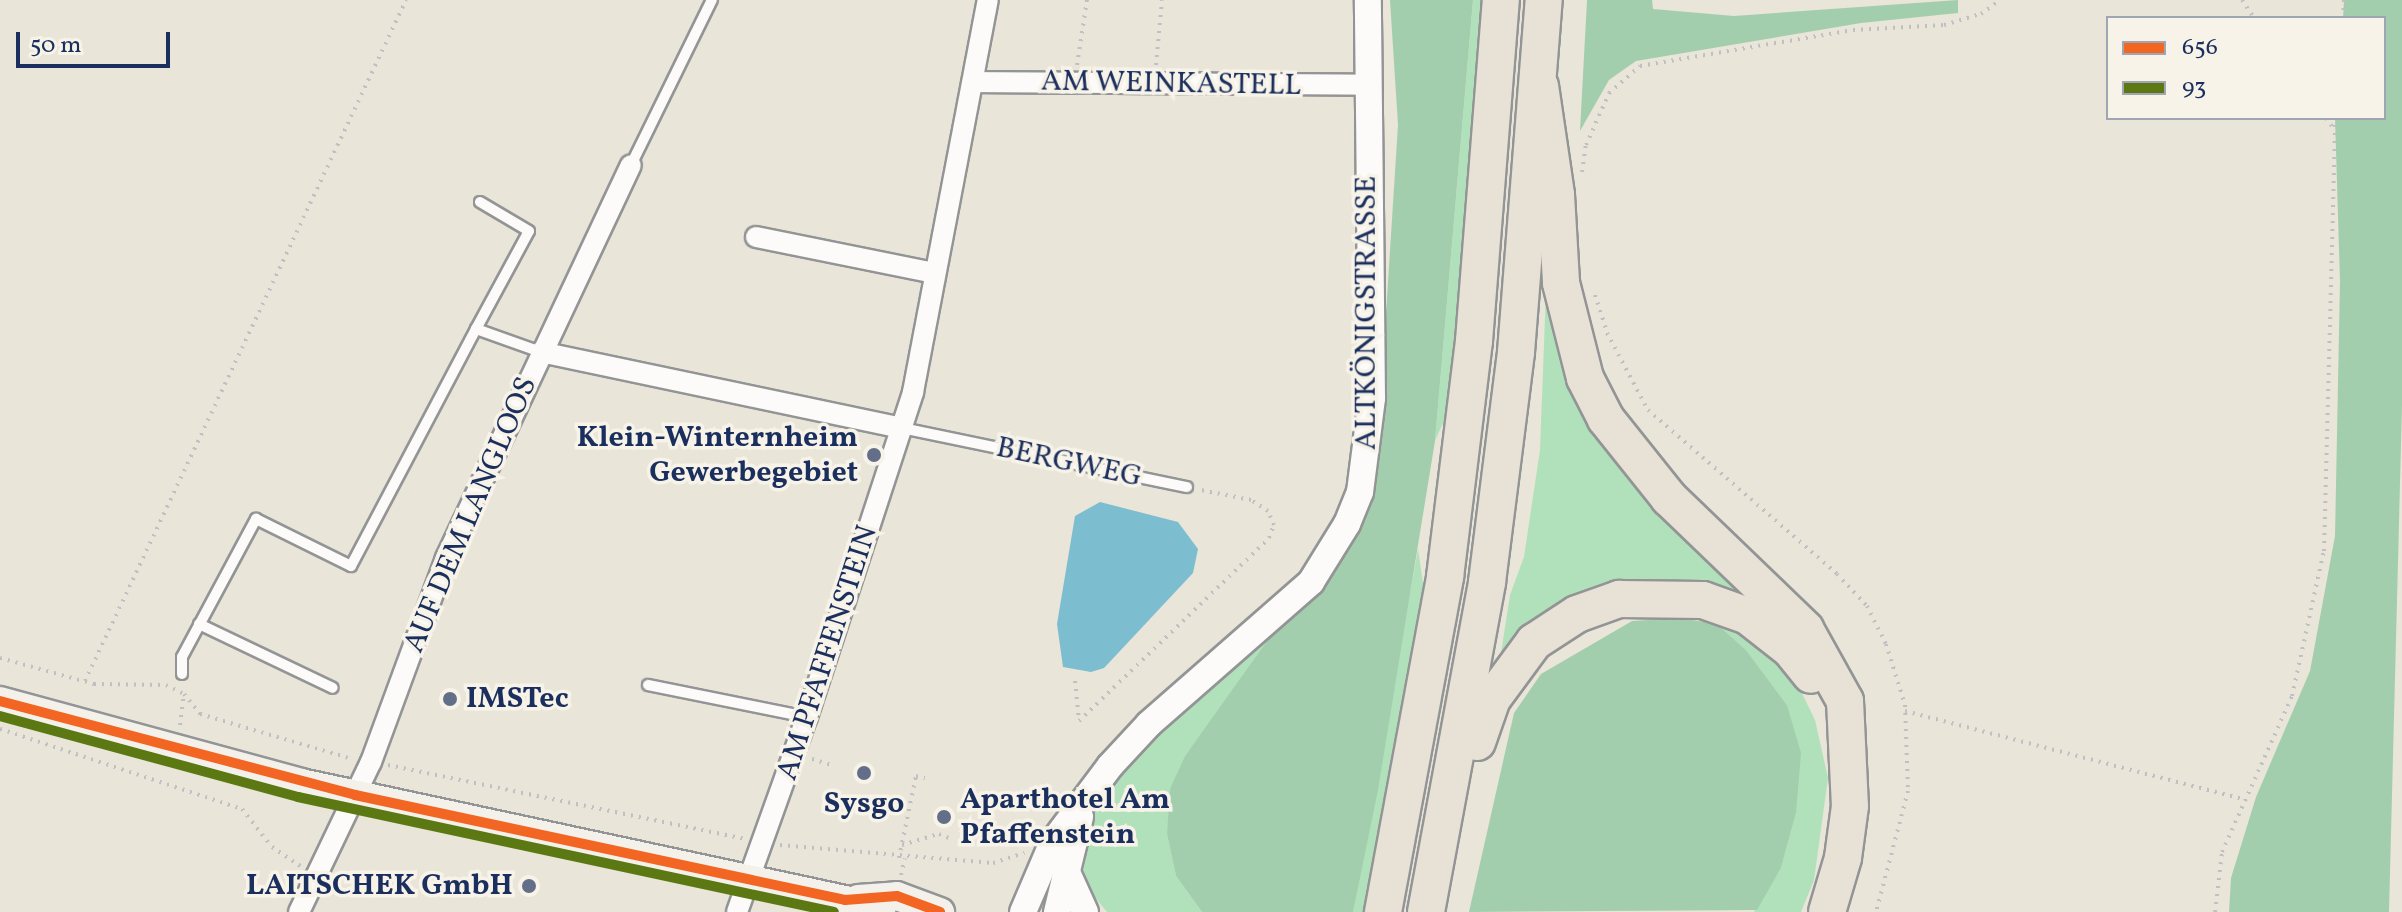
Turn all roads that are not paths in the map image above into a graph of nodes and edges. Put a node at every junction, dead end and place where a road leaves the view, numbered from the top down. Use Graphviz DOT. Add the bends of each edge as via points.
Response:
graph roads {
  1 [pos="712,0"];
  2 [pos="988,0"];
  3 [pos="1368,0"];
  4 [pos="1501,0"];
  5 [pos="1544,0"];
  6 [pos="974,82"];
  7 [pos="1368,85"];
  8 [pos="1540,86"];
  9 [pos="631,165"];
  10 [pos="480,202"];
  11 [pos="756,237"];
  12 [pos="934,273"];
  13 [pos="476,329"];
  14 [pos="541,352"];
  15 [pos="902,428"];
  16 [pos="1187,487"];
  17 [pos="199,624"];
  18 [pos="182,674"];
  19 [pos="648,685"];
  20 [pos="333,688"];
  21 [pos="0,701"];
  22 [pos="807,717"];
  23 [pos="1846,725"];
  24 [pos="355,795"];
  25 [pos="1085,803"];
  26 [pos="1442,846"];
  27 [pos="1066,870"];
  28 [pos="750,879"];
  29 [pos="845,900"];
  30 [pos="299,912"];
  31 [pos="737,912"];
  32 [pos="881,912"];
  33 [pos="940,912"];
  34 [pos="1023,912"];
  35 [pos="1057,912"];
  36 [pos="1085,912"];
  37 [pos="1383,912"];
  38 [pos="1426,912"];
  39 [pos="1827,912"];
  1 -- 9 [label="lane"];
  2 -- 6 [label="street"];
  3 -- 7 [label="street, ALTKÖNIGSTRASSE"];
  4 -- 37 [label="highway" via="1474,341 1445,577"];
  5 -- 8 [label="highway"];
  6 -- 7 [label="street, AM WEINKASTELL"];
  6 -- 12 [label="street"];
  7 -- 25 [label="street, ALTKÖNIGSTRASSE" via="1371,429 1365,471 1347,524 1329,557 1291,603 1139,733"];
  8 -- 23 [label="highway" via="1556,195 1561,283 1585,378 1606,419 1669,498 1805,629 1839,682"];
  8 -- 26 [label="highway" via="1516,352 1487,582"];
  9 -- 14 [label="street, AUF DEM LANGLOOS"];
  10 -- 13 [label="lane" via="529,231"];
  11 -- 12 [label="street"];
  12 -- 15 [label="street, AM PFAFFENSTEIN"];
  13 -- 14 [label="lane"];
  13 -- 17 [label="lane" via="351,566 256,519"];
  14 -- 15 [label="street, BERGWEG"];
  14 -- 24 [label="street, AUF DEM LANGLOOS" via="446,558"];
  15 -- 16 [label="lane, BERGWEG"];
  15 -- 22 [label="street, AM PFAFFENSTEIN"];
  17 -- 18 [label="lane" via="182,657"];
  17 -- 20 [label="lane"];
  19 -- 22 [label="lane"];
  21 -- 24 [label="main road"];
  22 -- 28 [label="street, AM PFAFFENSTEIN"];
  23 -- 26 [label="highway" via="1790,649 1748,616 1703,600 1675,597 1597,605 1553,627 1511,667 1492,699"];
  23 -- 39 [label="highway" via="1850,806 1843,858"];
  24 -- 28 [label="main road"];
  24 -- 30 [label="street, AUF DEM LANGLOOS"];
  25 -- 27 [label="street, ALTKÖNIGSTRASSE"];
  25 -- 34 [label="street, ALTKÖNIGSTRASSE" via="1053,842"];
  26 -- 38 [label="highway"];
  27 -- 35 [label="street, ALTKÖNIGSTRASSE"];
  27 -- 36 [label="street"];
  28 -- 29 [label="main road"];
  28 -- 31 [label="street, AM PFAFFENSTEIN"];
  29 -- 32 [label="main road"];
  29 -- 33 [label="main road" via="897,896"];
}
